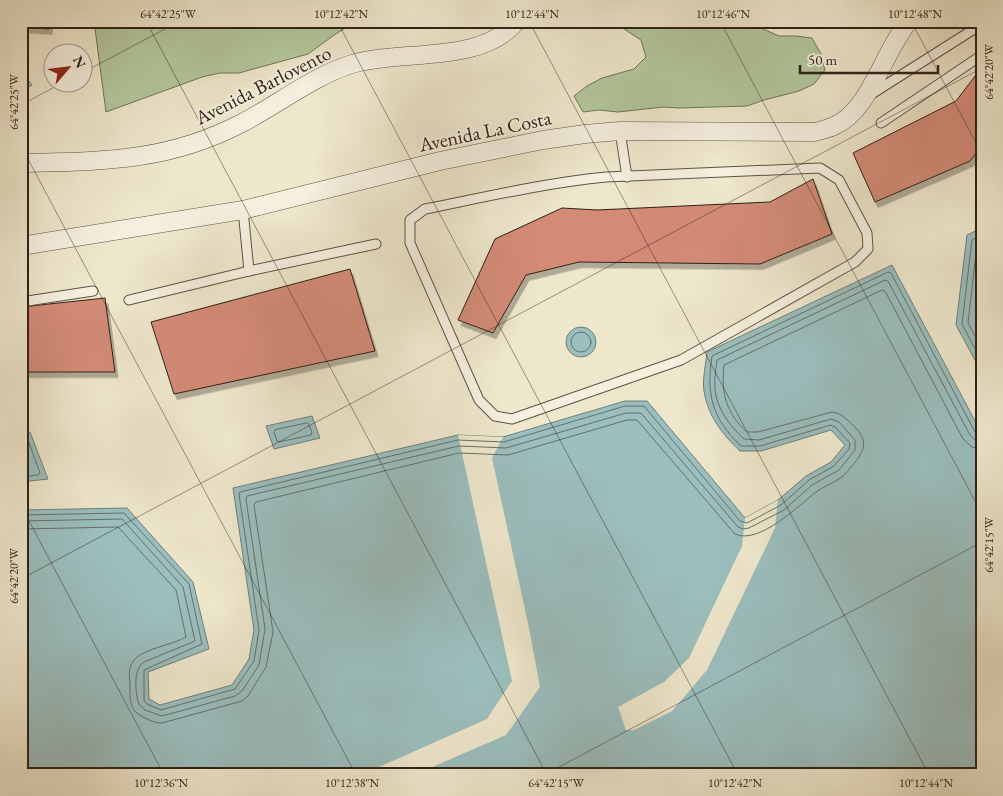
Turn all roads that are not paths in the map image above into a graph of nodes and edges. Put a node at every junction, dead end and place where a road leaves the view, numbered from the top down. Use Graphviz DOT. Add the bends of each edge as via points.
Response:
graph roads {
  1 [pos="517,21"];
  2 [pos="909,21"];
  3 [pos="982,24"];
  4 [pos="982,54"];
  5 [pos="864,100"];
  6 [pos="881,123"];
  7 [pos="620,131"];
  8 [pos="21,163"];
  9 [pos="627,177"];
  10 [pos="243,210"];
  11 [pos="376,244"];
  12 [pos="21,246"];
  13 [pos="249,271"];
  14 [pos="93,291"];
  15 [pos="129,300"];
  16 [pos="21,302"];
  1 -- 8 [label="street, Avenida Barlovento" via="500,36 475,48 379,58 350,65 243,123 176,150 106,161"];
  2 -- 5 [label="street, Avenida La Costa"];
  3 -- 5 [label="lane"];
  4 -- 6 [label="lane"];
  5 -- 7 [label="street, Avenida La Costa" via="835,126 815,132"];
  7 -- 9 [label="lane"];
  7 -- 10 [label="street, Avenida La Costa" via="543,140 449,159"];
  9 -- 9 [label="lane" via="538,186 425,209 410,220 410,243 479,400 495,416 512,419 681,360 856,262 868,249 867,233 838,180 820,168"];
  10 -- 12 [label="street, Avenida La Costa"];
  10 -- 13 [label="lane"];
  11 -- 13 [label="lane"];
  13 -- 15 [label="lane"];
  14 -- 16 [label="lane"];
}
